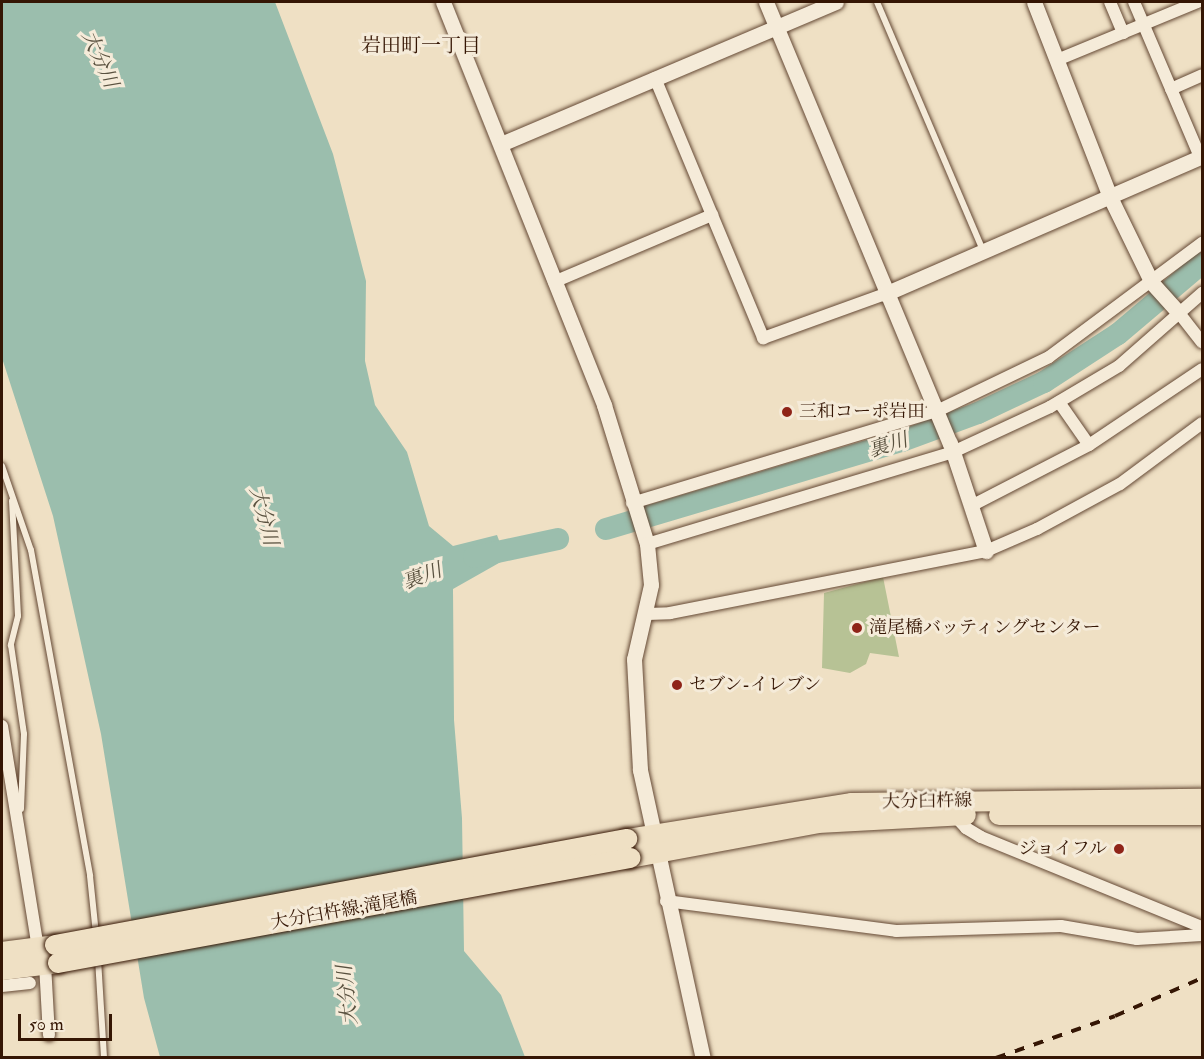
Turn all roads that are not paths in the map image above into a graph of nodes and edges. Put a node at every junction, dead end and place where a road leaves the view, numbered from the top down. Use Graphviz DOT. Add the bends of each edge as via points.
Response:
graph roads {
  1 [pos="443,2"];
  2 [pos="766,2"];
  3 [pos="877,2"];
  4 [pos="1034,2"];
  5 [pos="1110,2"];
  6 [pos="1134,2"];
  7 [pos="1198,2"];
  8 [pos="830,3"];
  9 [pos="1143,24"];
  10 [pos="777,26"];
  11 [pos="1123,33"];
  12 [pos="1057,60"];
  13 [pos="1203,75"];
  14 [pos="654,78"];
  15 [pos="1171,89"];
  16 [pos="501,144"];
  17 [pos="1201,157"];
  18 [pos="1110,197"];
  19 [pos="712,215"];
  20 [pos="1203,243"];
  21 [pos="983,251"];
  22 [pos="554,282"];
  23 [pos="1153,285"];
  24 [pos="1203,293"];
  25 [pos="885,294"];
  26 [pos="1175,309"];
  27 [pos="1203,342"];
  28 [pos="1203,369"];
  29 [pos="1059,402"];
  30 [pos="938,415"];
  31 [pos="1203,423"];
  32 [pos="1089,445"];
  33 [pos="951,448"];
  34 [pos="2,466"];
  35 [pos="12,494"];
  36 [pos="633,506"];
  37 [pos="971,506"];
  38 [pos="647,544"];
  39 [pos="986,551"];
  40 [pos="647,614"];
  41 [pos="2,726"];
  42 [pos="1203,799"];
  43 [pos="954,815"];
  44 [pos="1203,815"];
  45 [pos="20,825"];
  46 [pos="656,844"];
  47 [pos="666,901"];
  48 [pos="1203,927"];
  49 [pos="1203,935"];
  50 [pos="2,952"];
  51 [pos="49,955"];
  52 [pos="2,970"];
  53 [pos="30,983"];
  54 [pos="2,986"];
  55 [pos="49,1035"];
  56 [pos="104,1058"];
  57 [pos="703,1058"];
  1 -- 16 [label="street"];
  2 -- 10 [label="street"];
  3 -- 21 [label="lane"];
  4 -- 12 [label="street"];
  5 -- 11 [label="street"];
  6 -- 9 [label="street"];
  7 -- 9 [label="street"];
  8 -- 10 [label="street"];
  9 -- 11 [label="street"];
  9 -- 15 [label="street"];
  10 -- 14 [label="street"];
  10 -- 25 [label="street"];
  11 -- 12 [label="street"];
  12 -- 18 [label="street"];
  13 -- 15 [label="street"];
  14 -- 16 [label="street"];
  14 -- 19 [label="street"];
  15 -- 17 [label="street"];
  16 -- 22 [label="street"];
  17 -- 18 [label="street"];
  18 -- 21 [label="street"];
  18 -- 23 [label="street"];
  19 -- 22 [label="street"];
  19 -- 25 [label="street" via="763,338"];
  20 -- 23 [label="street"];
  21 -- 25 [label="street"];
  22 -- 36 [label="street" via="604,405"];
  23 -- 26 [label="street"];
  23 -- 30 [label="street" via="1049,357"];
  24 -- 26 [label="street"];
  25 -- 30 [label="street"];
  26 -- 27 [label="street"];
  26 -- 29 [label="street" via="1119,366"];
  28 -- 32 [label="street"];
  29 -- 32 [label="street"];
  29 -- 33 [label="street"];
  30 -- 33 [label="street"];
  30 -- 36 [label="street"];
  31 -- 39 [label="street" via="1120,484 1037,529"];
  32 -- 37 [label="street" via="1038,475"];
  33 -- 37 [label="street"];
  33 -- 38 [label="street"];
  34 -- 35 [label="lane"];
  35 -- 45 [label="lane" via="18,616 11,645 24,734"];
  35 -- 56 [label="lane" via="31,550 90,876"];
  36 -- 38 [label="street"];
  37 -- 39 [label="street"];
  38 -- 40 [label="street" via="651,585"];
  39 -- 40 [label="street" via="670,613"];
  40 -- 46 [label="street" via="634,659 640,770"];
  41 -- 45 [label="street"];
  42 -- 46 [label="main road, 大分臼杵線" via="852,803"];
  43 -- 44 [label="main road, 大分臼杵線"];
  43 -- 46 [label="main road, 大分臼杵線" via="818,822"];
  43 -- 48 [label="street" via="981,837"];
  45 -- 51 [label="street"];
  46 -- 47 [label="street"];
  46 -- 51 [label="main road, 大分臼杵線;滝尾橋, bridge"];
  47 -- 49 [label="street" via="896,931 1061,926 1137,939"];
  47 -- 57 [label="street"];
  50 -- 51 [label="main road"];
  51 -- 52 [label="main road"];
  51 -- 55 [label="street"];
  53 -- 54 [label="street"];
}
